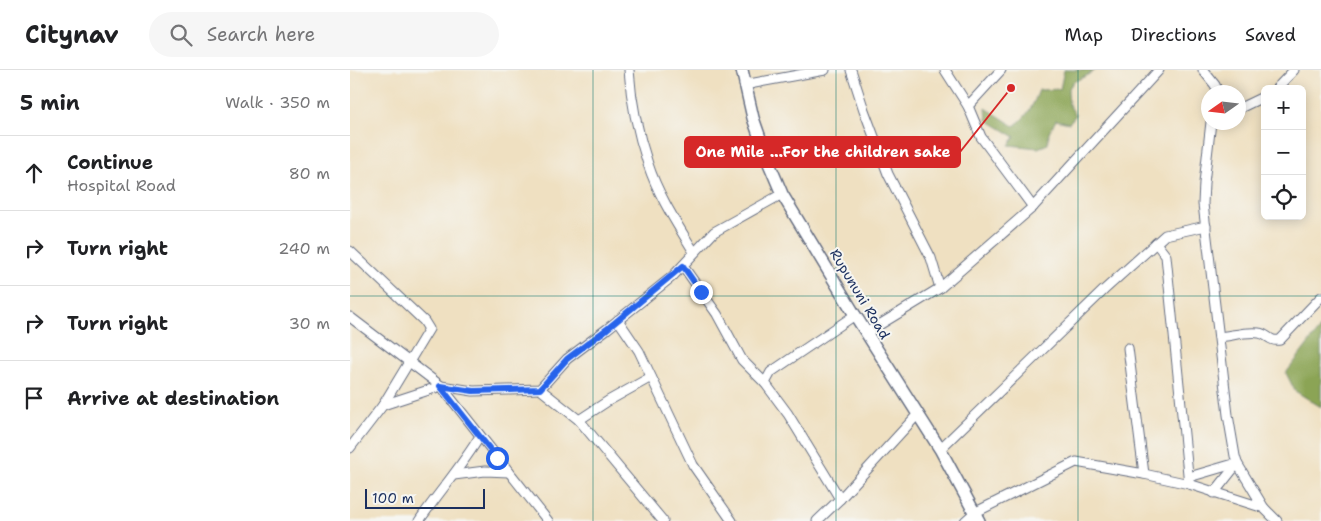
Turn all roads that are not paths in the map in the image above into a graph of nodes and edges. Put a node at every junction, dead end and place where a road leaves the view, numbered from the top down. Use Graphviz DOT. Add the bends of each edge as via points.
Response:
graph roads {
  1 [pos="629,70"];
  2 [pos="742,70"];
  3 [pos="825,70"];
  4 [pos="851,70"];
  5 [pos="945,70"];
  6 [pos="1001,70"];
  7 [pos="1159,70"];
  8 [pos="1203,70"];
  9 [pos="1294,70"];
  10 [pos="744,85"];
  11 [pos="1215,85"];
  12 [pos="1280,85"];
  13 [pos="1261,98"];
  14 [pos="968,106"];
  15 [pos="1246,106"];
  16 [pos="1210,130"];
  17 [pos="782,194"];
  18 [pos="1033,206"];
  19 [pos="1206,226"];
  20 [pos="1156,243"];
  21 [pos="350,251"];
  22 [pos="694,252"];
  23 [pos="683,266"];
  24 [pos="940,288"];
  25 [pos="1321,297"];
  26 [pos="855,315"];
  27 [pos="350,317"];
  28 [pos="618,320"];
  29 [pos="866,333"];
  30 [pos="1219,338"];
  31 [pos="1128,348"];
  32 [pos="410,362"];
  33 [pos="651,377"];
  34 [pos="765,383"];
  35 [pos="440,386"];
  36 [pos="540,389"];
  37 [pos="383,405"];
  38 [pos="918,414"];
  39 [pos="578,420"];
  40 [pos="480,436"];
  41 [pos="350,448"];
  42 [pos="940,449"];
  43 [pos="1238,463"];
  44 [pos="509,472"];
  45 [pos="1144,474"];
  46 [pos="454,475"];
  47 [pos="1189,480"];
  48 [pos="1214,493"];
  49 [pos="840,499"];
  50 [pos="1264,508"];
  51 [pos="977,517"];
  52 [pos="419,521"];
  53 [pos="548,521"];
  54 [pos="663,521"];
  55 [pos="732,521"];
  56 [pos="817,521"];
  57 [pos="965,521"];
  58 [pos="1277,521"];
  1 -- 22 [label="street" via="631,93 648,165 671,214"];
  2 -- 10 [label="main road, Rupununi Road"];
  3 -- 10 [label="street"];
  4 -- 24 [label="street" via="888,174 931,258"];
  5 -- 14 [label="street"];
  6 -- 14 [label="street"];
  7 -- 18 [label="street"];
  8 -- 11 [label="street"];
  9 -- 12 [label="street"];
  10 -- 17 [label="main road, Rupununi Road"];
  13 -- 15 [label="street"];
  14 -- 18 [label="street" via="981,137"];
  16 -- 19 [label="street" via="1203,204"];
  17 -- 22 [label="street" via="714,232"];
  17 -- 26 [label="main road, Rupununi Road"];
  18 -- 24 [label="street"];
  19 -- 20 [label="street" via="1165,234"];
  19 -- 30 [label="street"];
  20 -- 42 [label="street"];
  20 -- 47 [label="street" via="1166,256"];
  21 -- 32 [label="street" via="429,329"];
  22 -- 23 [label="street"];
  23 -- 28 [label="street"];
  23 -- 34 [label="street" via="717,314 742,360"];
  24 -- 29 [label="street"];
  25 -- 30 [label="street" via="1280,340 1274,341 1257,332"];
  26 -- 29 [label="main road, Rupununi Road"];
  26 -- 34 [label="street" via="771,372"];
  27 -- 32 [label="street"];
  28 -- 33 [label="street" via="639,351"];
  28 -- 36 [label="street" via="567,359"];
  29 -- 38 [label="main road, Rupununi Road"];
  30 -- 43 [label="street" via="1228,415"];
  31 -- 45 [label="street"];
  32 -- 35 [label="street"];
  32 -- 37 [label="street"];
  33 -- 39 [label="street"];
  33 -- 55 [label="street" via="694,465"];
  34 -- 49 [label="street"];
  35 -- 36 [label="street" via="473,391"];
  35 -- 37 [label="street"];
  35 -- 40 [label="street"];
  36 -- 39 [label="street"];
  37 -- 41 [label="street"];
  38 -- 42 [label="main road, Rupununi Road"];
  38 -- 49 [label="street"];
  39 -- 54 [label="street"];
  40 -- 44 [label="street"];
  40 -- 46 [label="street"];
  42 -- 51 [label="main road, Rupununi Road"];
  43 -- 47 [label="street"];
  43 -- 48 [label="street"];
  43 -- 50 [label="street"];
  44 -- 46 [label="street"];
  44 -- 53 [label="street"];
  45 -- 47 [label="street"];
  45 -- 51 [label="street" via="1076,462"];
  46 -- 52 [label="street"];
  47 -- 48 [label="street"];
  48 -- 50 [label="street"];
  49 -- 56 [label="street"];
  50 -- 58 [label="street"];
  51 -- 57 [label="street"];
}
